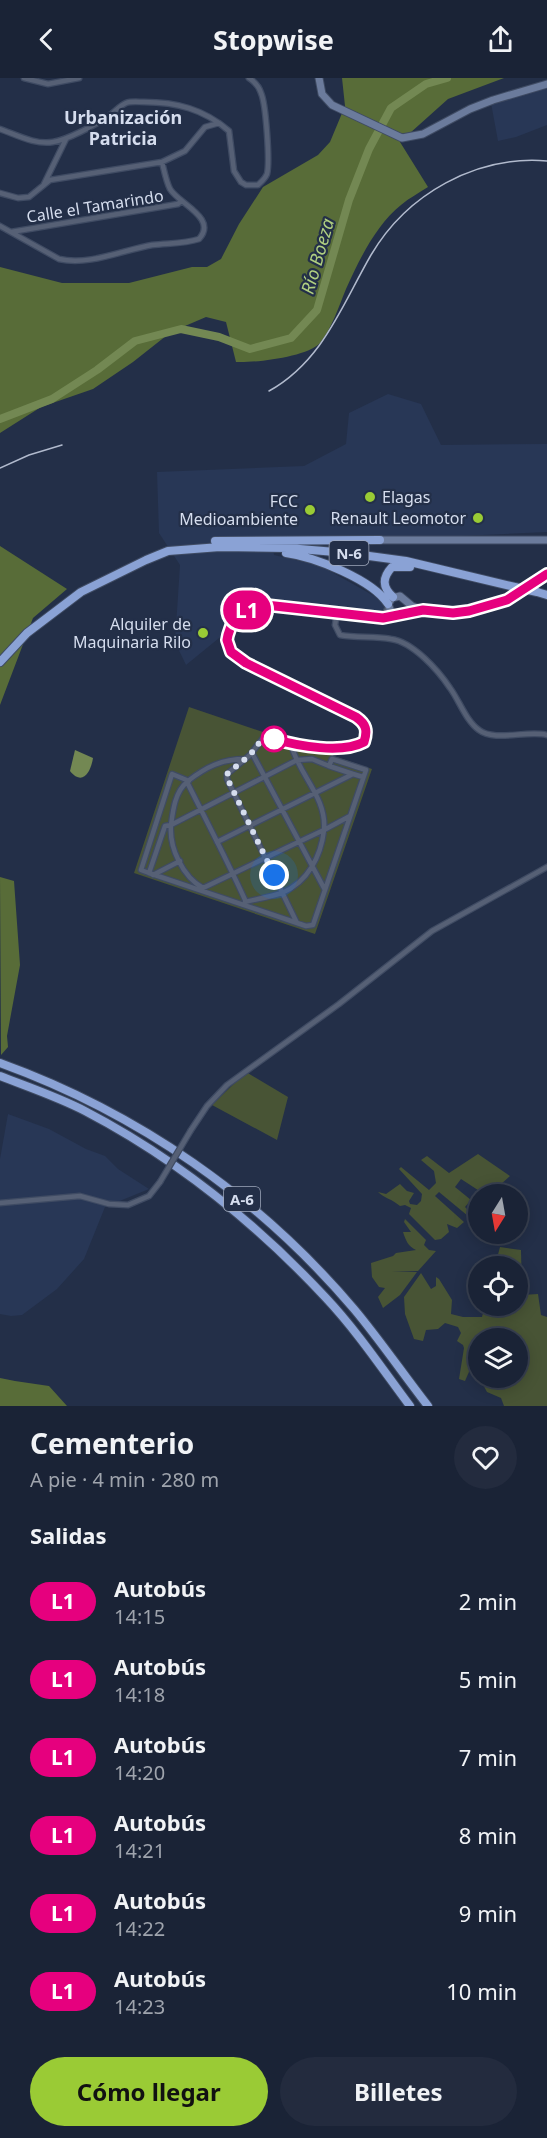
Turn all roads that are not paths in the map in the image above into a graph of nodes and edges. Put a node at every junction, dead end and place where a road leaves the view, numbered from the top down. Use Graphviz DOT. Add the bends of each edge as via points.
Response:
graph roads {
  1 [pos="24,78"];
  2 [pos="79,78"];
  3 [pos="249,78"];
  4 [pos="319,78"];
  5 [pos="547,84"];
  6 [pos="219,123"];
  7 [pos="0,129"];
  8 [pos="66,139"];
  9 [pos="162,162"];
  10 [pos="44,184"];
  11 [pos="0,194"];
  12 [pos="182,201"];
  13 [pos="0,226"];
  14 [pos="10,232"];
  15 [pos="380,540"];
  16 [pos="547,540"];
  17 [pos="220,547"];
  18 [pos="168,551"];
  19 [pos="547,574"];
  20 [pos="475,576"];
  21 [pos="547,595"];
  22 [pos="407,602"];
  23 [pos="390,603"];
  24 [pos="252,607"];
  25 [pos="423,610"];
  26 [pos="337,613"];
  27 [pos="404,614"];
  28 [pos="396,615"];
  29 [pos="374,616"];
  30 [pos="0,662"];
  31 [pos="266,734"];
  32 [pos="547,735"];
  33 [pos="291,744"];
  34 [pos="252,753"];
  35 [pos="245,759"];
  36 [pos="297,760"];
  37 [pos="329,766"];
  38 [pos="353,774"];
  39 [pos="266,777"];
  40 [pos="363,777"];
  41 [pos="188,781"];
  42 [pos="233,792"];
  43 [pos="316,793"];
  44 [pos="200,810"];
  45 [pos="283,810"];
  46 [pos="350,816"];
  47 [pos="158,818"];
  48 [pos="171,824"];
  49 [pos="250,826"];
  50 [pos="324,830"];
  51 [pos="299,842"];
  52 [pos="217,843"];
  53 [pos="266,858"];
  54 [pos="180,861"];
  55 [pos="313,866"];
  56 [pos="547,867"];
  57 [pos="151,874"];
  58 [pos="233,874"];
  59 [pos="203,890"];
  60 [pos="325,890"];
  61 [pos="283,892"];
  62 [pos="246,902"];
  63 [pos="240,904"];
  64 [pos="297,923"];
  65 [pos="0,1063"];
  66 [pos="0,1076"];
  67 [pos="0,1203"];
  68 [pos="410,1406"];
  69 [pos="428,1406"];
  1 -- 2 [label="street" via="48,84"];
  3 -- 6 [label="street" via="263,96 266,126 268,166 258,185 246,185 237,177 229,131"];
  4 -- 5 [label="main road" via="322,94 337,108 399,137 423,134 478,106"];
  6 -- 8 [label="street" via="187,107 129,102"];
  6 -- 9 [label="street" via="205,127 185,152"];
  7 -- 8 [label="street" via="41,142"];
  8 -- 10 [label="street"];
  9 -- 10 [label="street"];
  9 -- 12 [label="street" via="169,186"];
  10 -- 11 [label="street" via="29,197"];
  12 -- 14 [label="street, Calle el Tamarindo"];
  12 -- 14 [label="street" via="204,223 200,239 70,262"];
  13 -- 14 [label="street"];
  15 -- 16 [label="main road"];
  15 -- 18 [label="highway" via="202,542"];
  17 -- 18 [label="highway, N-6"];
  17 -- 20 [label="highway, N-6" via="347,553"];
  17 -- 23 [label="highway" via="297,555 325,563"];
  18 -- 30 [label="highway, N-6" via="81,592 27,633"];
  19 -- 25 [label="main road" via="507,600 453,613"];
  20 -- 21 [label="highway, N-6, bridge"];
  20 -- 23 [label="highway, N-6" via="392,567 384,584"];
  22 -- 23 [label="main road" via="400,596"];
  22 -- 25 [label="main road"];
  22 -- 27 [label="main road"];
  23 -- 28 [label="main road"];
  23 -- 29 [label="street" via="385,613"];
  24 -- 26 [label="street"];
  25 -- 27 [label="main road"];
  26 -- 29 [label="street"];
  26 -- 32 [label="street" via="335,625 340,634 393,639 417,651 448,684 478,730 491,735"];
  27 -- 28 [label="main road"];
  28 -- 29 [label="street"];
  31 -- 34 [label="street"];
  33 -- 36 [label="street"];
  34 -- 35 [label="street"];
  34 -- 39 [label="street"];
  35 -- 41 [label="street" via="219,762"];
  35 -- 42 [label="street" via="227,774"];
  36 -- 37 [label="street" via="312,759"];
  36 -- 39 [label="street"];
  36 -- 43 [label="street"];
  37 -- 38 [label="street"];
  37 -- 40 [label="street" via="332,759 366,770"];
  38 -- 40 [label="street"];
  38 -- 43 [label="street"];
  39 -- 42 [label="street"];
  39 -- 45 [label="street"];
  40 -- 46 [label="street"];
  41 -- 44 [label="street"];
  41 -- 47 [label="street" via="172,774"];
  41 -- 48 [label="street" via="176,800"];
  42 -- 44 [label="street"];
  42 -- 49 [label="street"];
  43 -- 45 [label="street"];
  43 -- 50 [label="street"];
  44 -- 48 [label="street"];
  44 -- 52 [label="street"];
  45 -- 49 [label="street"];
  45 -- 51 [label="street"];
  46 -- 50 [label="street"];
  46 -- 60 [label="street"];
  47 -- 48 [label="street"];
  47 -- 57 [label="street" via="141,870"];
  48 -- 54 [label="street"];
  48 -- 57 [label="street" via="165,826"];
  49 -- 52 [label="street"];
  49 -- 53 [label="street"];
  50 -- 51 [label="street"];
  50 -- 55 [label="street"];
  51 -- 53 [label="street"];
  51 -- 55 [label="street"];
  52 -- 58 [label="street"];
  53 -- 58 [label="street"];
  53 -- 61 [label="street"];
  54 -- 57 [label="street"];
  54 -- 59 [label="street"];
  55 -- 60 [label="street"];
  55 -- 61 [label="street"];
  56 -- 67 [label="street, bridge" via="432,930 227,1085 207,1106 149,1196 128,1205 80,1196"];
  57 -- 59 [label="street"];
  58 -- 59 [label="street"];
  58 -- 62 [label="street"];
  59 -- 63 [label="street"];
  60 -- 64 [label="street" via="314,924"];
  61 -- 62 [label="street"];
  61 -- 64 [label="street"];
  62 -- 63 [label="street"];
  63 -- 64 [label="street"];
  65 -- 69 [label="highway, A-6" via="139,1126 222,1182 315,1266 354,1309"];
  66 -- 68 [label="highway, A-6" via="84,1111 191,1176 278,1248 328,1299"];
}
